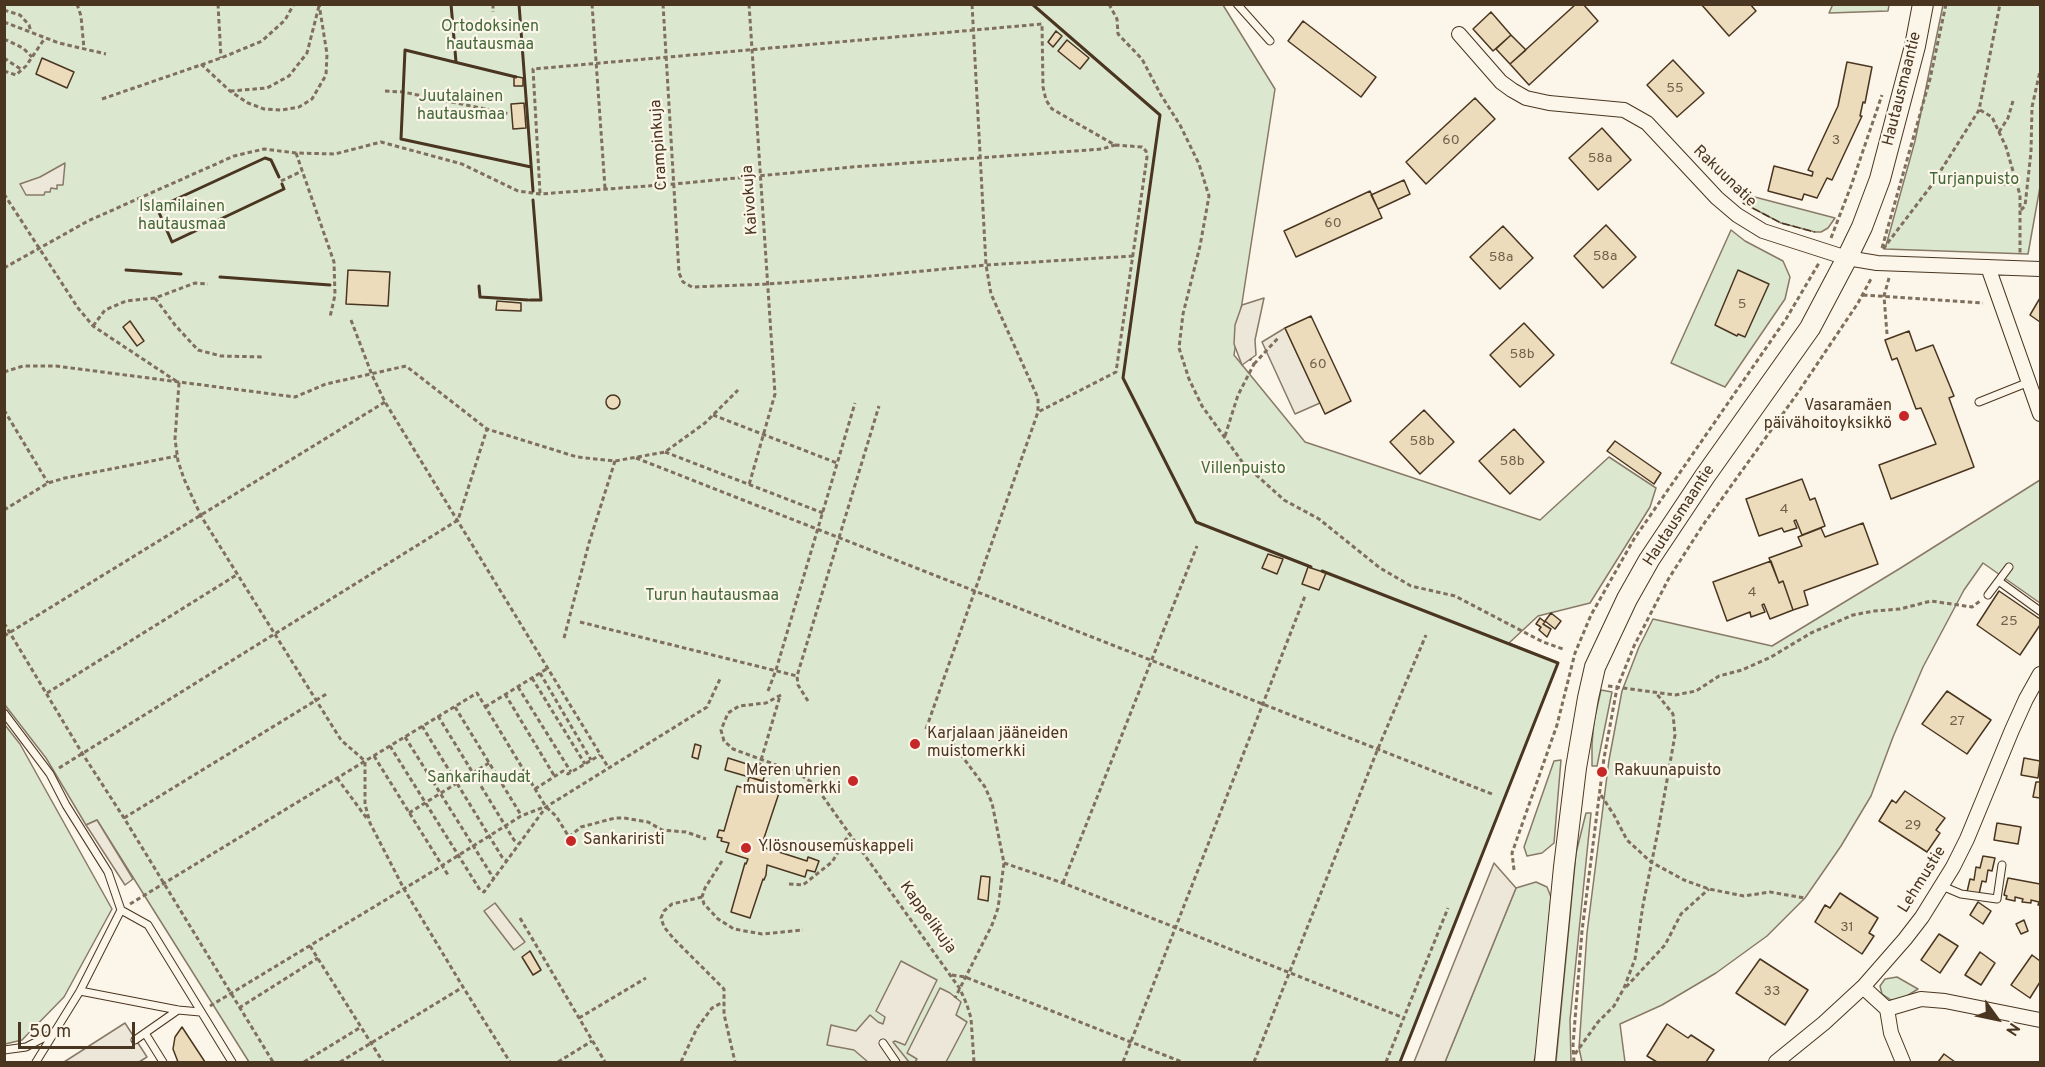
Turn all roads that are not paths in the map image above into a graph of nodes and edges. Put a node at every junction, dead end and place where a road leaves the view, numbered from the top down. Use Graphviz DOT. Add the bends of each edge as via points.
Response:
graph roads {
  1 [pos="1237,4"];
  2 [pos="1923,4"];
  3 [pos="1459,34"];
  4 [pos="1270,41"];
  5 [pos="1847,258"];
  6 [pos="1988,267"];
  7 [pos="2040,269"];
  8 [pos="2029,382"];
  9 [pos="1979,402"];
  10 [pos="2040,414"];
  11 [pos="2009,567"];
  12 [pos="2000,582"];
  13 [pos="1988,595"];
  14 [pos="2040,610"];
  15 [pos="2040,674"];
  16 [pos="4,712"];
  17 [pos="2002,865"];
  18 [pos="1942,886"];
  19 [pos="121,910"];
  20 [pos="1863,987"];
  21 [pos="80,991"];
  22 [pos="1887,1009"];
  23 [pos="178,1010"];
  24 [pos="200,1012"];
  25 [pos="2040,1020"];
  26 [pos="55,1032"];
  27 [pos="145,1033"];
  28 [pos="135,1040"];
  29 [pos="883,1043"];
  30 [pos="4,1050"];
  31 [pos="36,1062"];
  32 [pos="163,1062"];
  33 [pos="232,1062"];
  34 [pos="896,1062"];
  35 [pos="1545,1062"];
  36 [pos="1776,1062"];
  37 [pos="1903,1062"];
  1 -- 4 [label="lane"];
  2 -- 5 [label="street, Hautausmaantie" via="1880,179"];
  3 -- 5 [label="street, Rakuunatie" via="1512,90 1549,103 1624,110 1647,123 1717,198 1749,223 1770,234"];
  5 -- 6 [label="street, Rakuunatie" via="1877,263"];
  5 -- 35 [label="street, Hautausmaantie" via="1810,328 1649,560 1595,667 1576,768"];
  6 -- 7 [label="street, Rakuunatie"];
  6 -- 8 [label="street"];
  8 -- 9 [label="lane"];
  8 -- 10 [label="street"];
  11 -- 12 [label="lane"];
  12 -- 13 [label="lane"];
  12 -- 14 [label="lane"];
  15 -- 18 [label="street, Lehmustie"];
  16 -- 19 [label="lane" via="50,774 108,872"];
  17 -- 18 [label="lane" via="1997,899 1961,894"];
  18 -- 20 [label="street, Lehmustie" via="1905,939"];
  19 -- 21 [label="lane"];
  19 -- 24 [label="lane" via="148,925"];
  20 -- 22 [label="street"];
  20 -- 36 [label="street, Lehmustie"];
  21 -- 23 [label="lane"];
  21 -- 26 [label="lane"];
  22 -- 25 [label="street" via="1921,999"];
  22 -- 37 [label="street"];
  23 -- 24 [label="lane"];
  23 -- 27 [label="lane"];
  24 -- 33 [label="lane"];
  26 -- 30 [label="lane" via="26,1047"];
  26 -- 31 [label="lane"];
  27 -- 28 [label="lane"];
  27 -- 32 [label="lane"];
  29 -- 34 [label="lane"];
}
